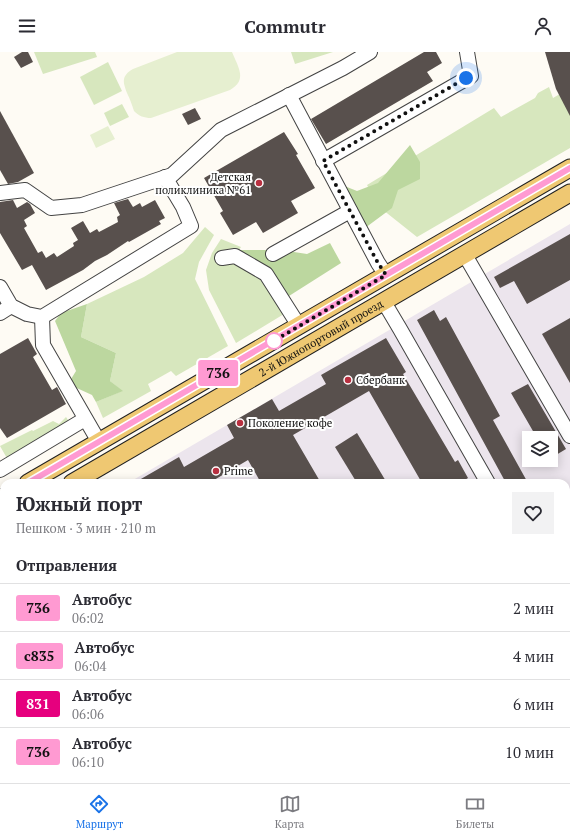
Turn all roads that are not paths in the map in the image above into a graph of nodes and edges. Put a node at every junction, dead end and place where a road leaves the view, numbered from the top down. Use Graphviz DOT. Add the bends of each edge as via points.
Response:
graph roads {
  1 [pos="370,52"];
  2 [pos="467,52"];
  3 [pos="289,95"];
  4 [pos="323,161"];
  5 [pos="570,168"];
  6 [pos="166,177"];
  7 [pos="0,192"];
  8 [pos="570,193"];
  9 [pos="350,211"];
  10 [pos="273,254"];
  11 [pos="465,255"];
  12 [pos="222,258"];
  13 [pos="386,275"];
  14 [pos="0,287"];
  15 [pos="384,302"];
  16 [pos="5,309"];
  17 [pos="42,317"];
  18 [pos="299,326"];
  19 [pos="85,419"];
  20 [pos="570,436"];
  21 [pos="99,442"];
  22 [pos="0,470"];
  23 [pos="35,479"];
  24 [pos="79,479"];
  25 [pos="486,479"];
  1 -- 3 [label="lane"];
  2 -- 4 [label="lane" via="471,76"];
  3 -- 4 [label="lane"];
  3 -- 6 [label="lane" via="221,130 172,175"];
  4 -- 9 [label="lane"];
  5 -- 13 [label="main road, 2-й Южнопортовый проезд"];
  6 -- 7 [label="lane" via="82,205 51,208 25,190"];
  6 -- 17 [label="lane" via="191,226"];
  8 -- 11 [label="main road, 2-й Южнопортовый проезд"];
  9 -- 10 [label="lane"];
  9 -- 13 [label="lane"];
  11 -- 15 [label="main road, 2-й Южнопортовый проезд"];
  11 -- 20 [label="lane"];
  12 -- 18 [label="lane" via="235,256 266,274"];
  13 -- 18 [label="main road, 2-й Южнопортовый проезд"];
  14 -- 16 [label="lane"];
  15 -- 24 [label="main road, 2-й Южнопортовый проезд"];
  15 -- 25 [label="lane"];
  16 -- 17 [label="lane"];
  17 -- 19 [label="lane" via="42,345"];
  18 -- 21 [label="main road, 2-й Южнопортовый проезд"];
  19 -- 21 [label="lane"];
  19 -- 22 [label="lane"];
  21 -- 23 [label="main road, 2-й Южнопортовый проезд"];
}
